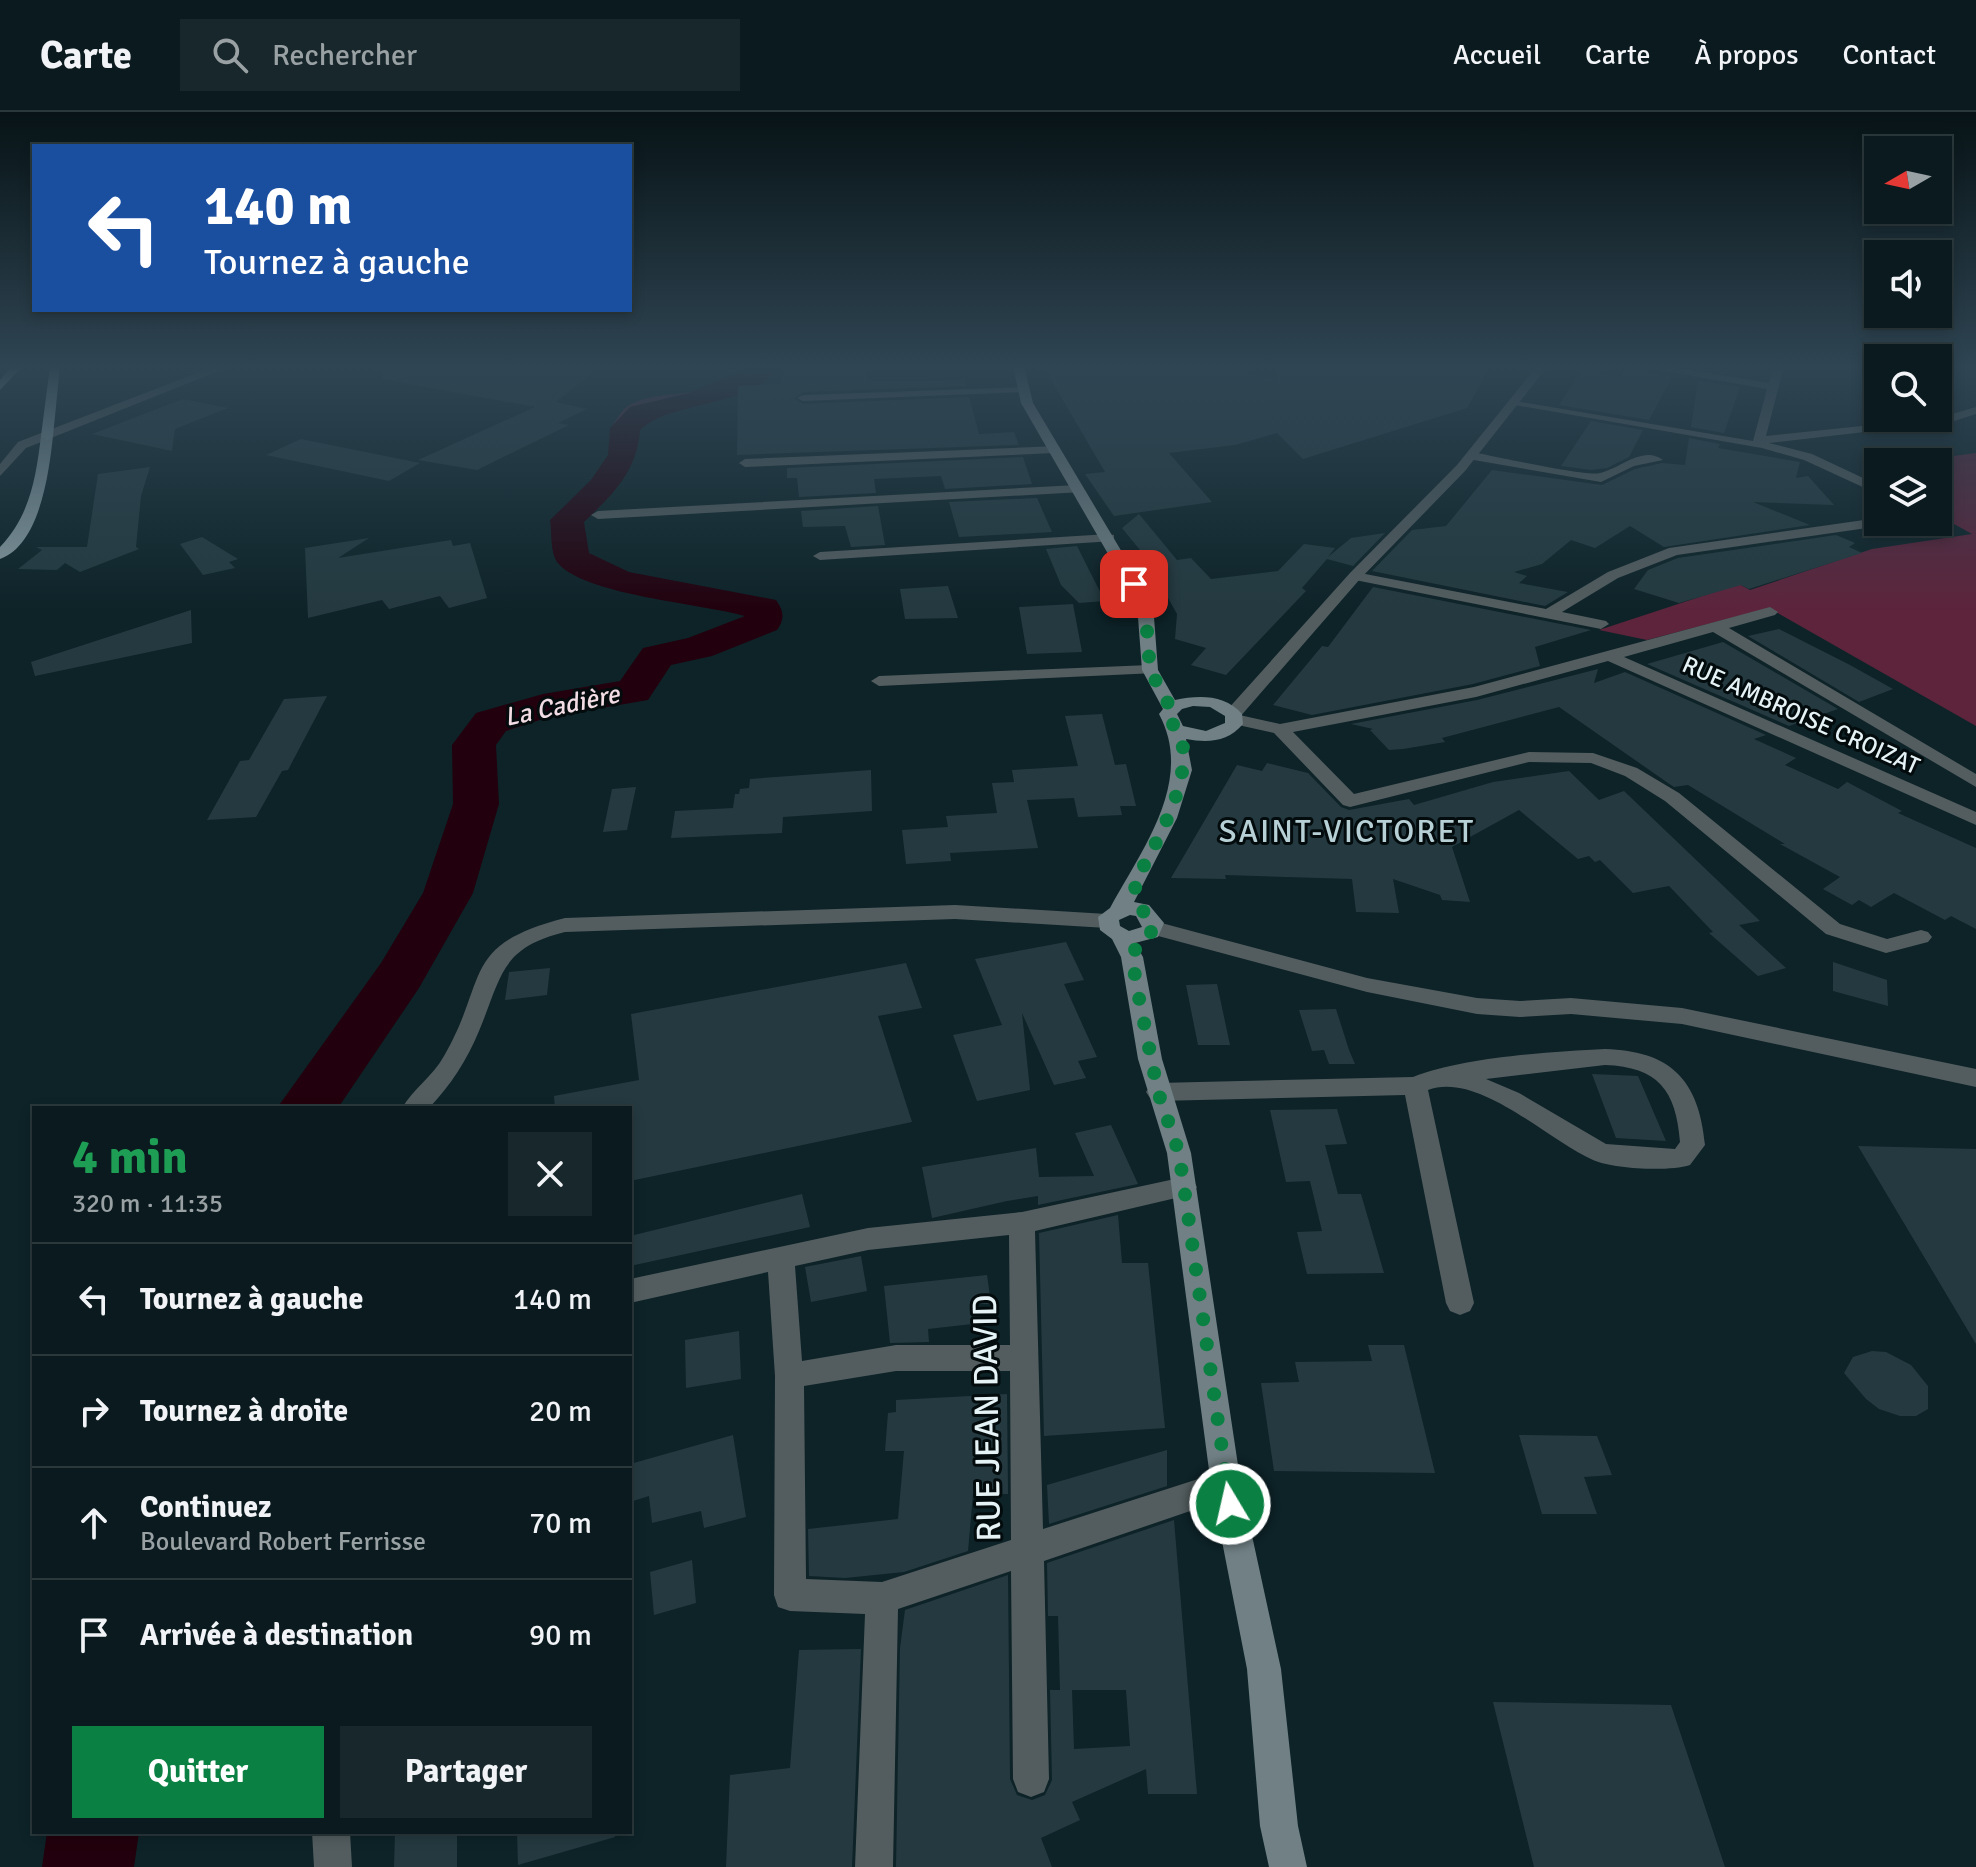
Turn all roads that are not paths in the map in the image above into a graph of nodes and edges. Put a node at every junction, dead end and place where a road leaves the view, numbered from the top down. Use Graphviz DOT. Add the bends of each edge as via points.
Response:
graph roads {
  1 [pos="17,448"];
  2 [pos="45,448"];
  3 [pos="1479,448"];
  4 [pos="1776,448"];
  5 [pos="1054,449"];
  6 [pos="1472,456"];
  7 [pos="1657,460"];
  8 [pos="745,463"];
  9 [pos="0,472"];
  10 [pos="1864,483"];
  11 [pos="1077,489"];
  12 [pos="598,515"];
  13 [pos="1864,524"];
  14 [pos="1109,538"];
  15 [pos="0,555"];
  16 [pos="820,556"];
  17 [pos="1355,576"];
  18 [pos="1770,612"];
  19 [pos="1548,614"];
  20 [pos="1601,624"];
  21 [pos="1714,626"];
  22 [pos="1607,655"];
  23 [pos="1154,676"];
  24 [pos="885,683"];
  25 [pos="1255,690"];
  26 [pos="1202,701"];
  27 [pos="1171,709"];
  28 [pos="1234,717"];
  29 [pos="1176,729"];
  30 [pos="1280,729"];
  31 [pos="1216,735"];
  32 [pos="1183,770"];
  33 [pos="1976,782"];
  34 [pos="1976,819"];
  35 [pos="1131,929"];
  36 [pos="1921,937"];
  37 [pos="1454,1076"];
  38 [pos="1976,1078"];
  39 [pos="1415,1086"];
  40 [pos="1158,1092"];
  41 [pos="416,1106"];
  42 [pos="1184,1187"];
  43 [pos="1022,1223"];
  44 [pos="781,1257"];
  45 [pos="632,1291"];
  46 [pos="1460,1303"];
  47 [pos="1025,1358"];
  48 [pos="789,1376"];
  49 [pos="1226,1485"];
  50 [pos="1028,1552"];
  51 [pos="882,1598"];
  52 [pos="1031,1779"];
  53 [pos="331,1834"];
  54 [pos="333,1867"];
  55 [pos="874,1867"];
  56 [pos="1288,1867"];
  1 -- 9 [label="street"];
  2 -- 15 [label="main road" via="36,506"];
  3 -- 6 [label="street"];
  4 -- 10 [label="street"];
  5 -- 8 [label="street"];
  5 -- 11 [label="main road"];
  6 -- 7 [label="street" via="1601,478 1631,462"];
  6 -- 17 [label="street"];
  11 -- 12 [label="street"];
  11 -- 14 [label="main road"];
  13 -- 19 [label="street" via="1674,551 1613,575"];
  14 -- 16 [label="street"];
  14 -- 23 [label="main road" via="1145,604"];
  17 -- 19 [label="street"];
  17 -- 25 [label="street"];
  18 -- 21 [label="street"];
  19 -- 20 [label="street"];
  21 -- 22 [label="street"];
  21 -- 33 [label="street, RUE AMBROISE CROIZAT"];
  22 -- 30 [label="street" via="1476,692"];
  22 -- 34 [label="street, RUE AMBROISE CROIZAT"];
  23 -- 24 [label="street"];
  23 -- 26 [label="main road"];
  23 -- 27 [label="main road"];
  25 -- 26 [label="street"];
  25 -- 28 [label="street"];
  26 -- 27 [label="main road"];
  26 -- 28 [label="main road"];
  27 -- 29 [label="main road" via="1168,719"];
  28 -- 30 [label="street"];
  28 -- 31 [label="main road" via="1230,729"];
  29 -- 31 [label="main road"];
  29 -- 32 [label="main road"];
  30 -- 36 [label="street" via="1350,801 1529,757 1593,758 1631,772 1672,797 1833,929 1886,946"];
  31 -- 32 [label="main road"];
  32 -- 35 [label="main road" via="1168,818 1134,884"];
  35 -- 38 [label="street" via="1477,1006 1571,1006 1682,1016"];
  35 -- 40 [label="main road"];
  35 -- 41 [label="street" via="955,912 537,930 492,962 458,1053"];
  37 -- 37 [label="street" via="1601,1058 1644,1060 1656,1066 1685,1105 1693,1145 1681,1158 1601,1153 1511,1099"];
  37 -- 39 [label="street"];
  39 -- 40 [label="street"];
  39 -- 46 [label="street"];
  40 -- 42 [label="main road" via="1179,1153"];
  42 -- 43 [label="street"];
  42 -- 49 [label="main road"];
  43 -- 44 [label="street" via="868,1239"];
  43 -- 47 [label="street, RUE JEAN DAVID"];
  44 -- 45 [label="street"];
  44 -- 48 [label="street"];
  47 -- 48 [label="street" via="896,1358"];
  47 -- 50 [label="street, RUE JEAN DAVID"];
  48 -- 51 [label="street" via="790,1595"];
  49 -- 50 [label="street"];
  49 -- 56 [label="main road" via="1264,1669 1279,1826"];
  50 -- 51 [label="street"];
  50 -- 52 [label="street, RUE JEAN DAVID"];
  51 -- 55 [label="street"];
  53 -- 54 [label="street"];
}
